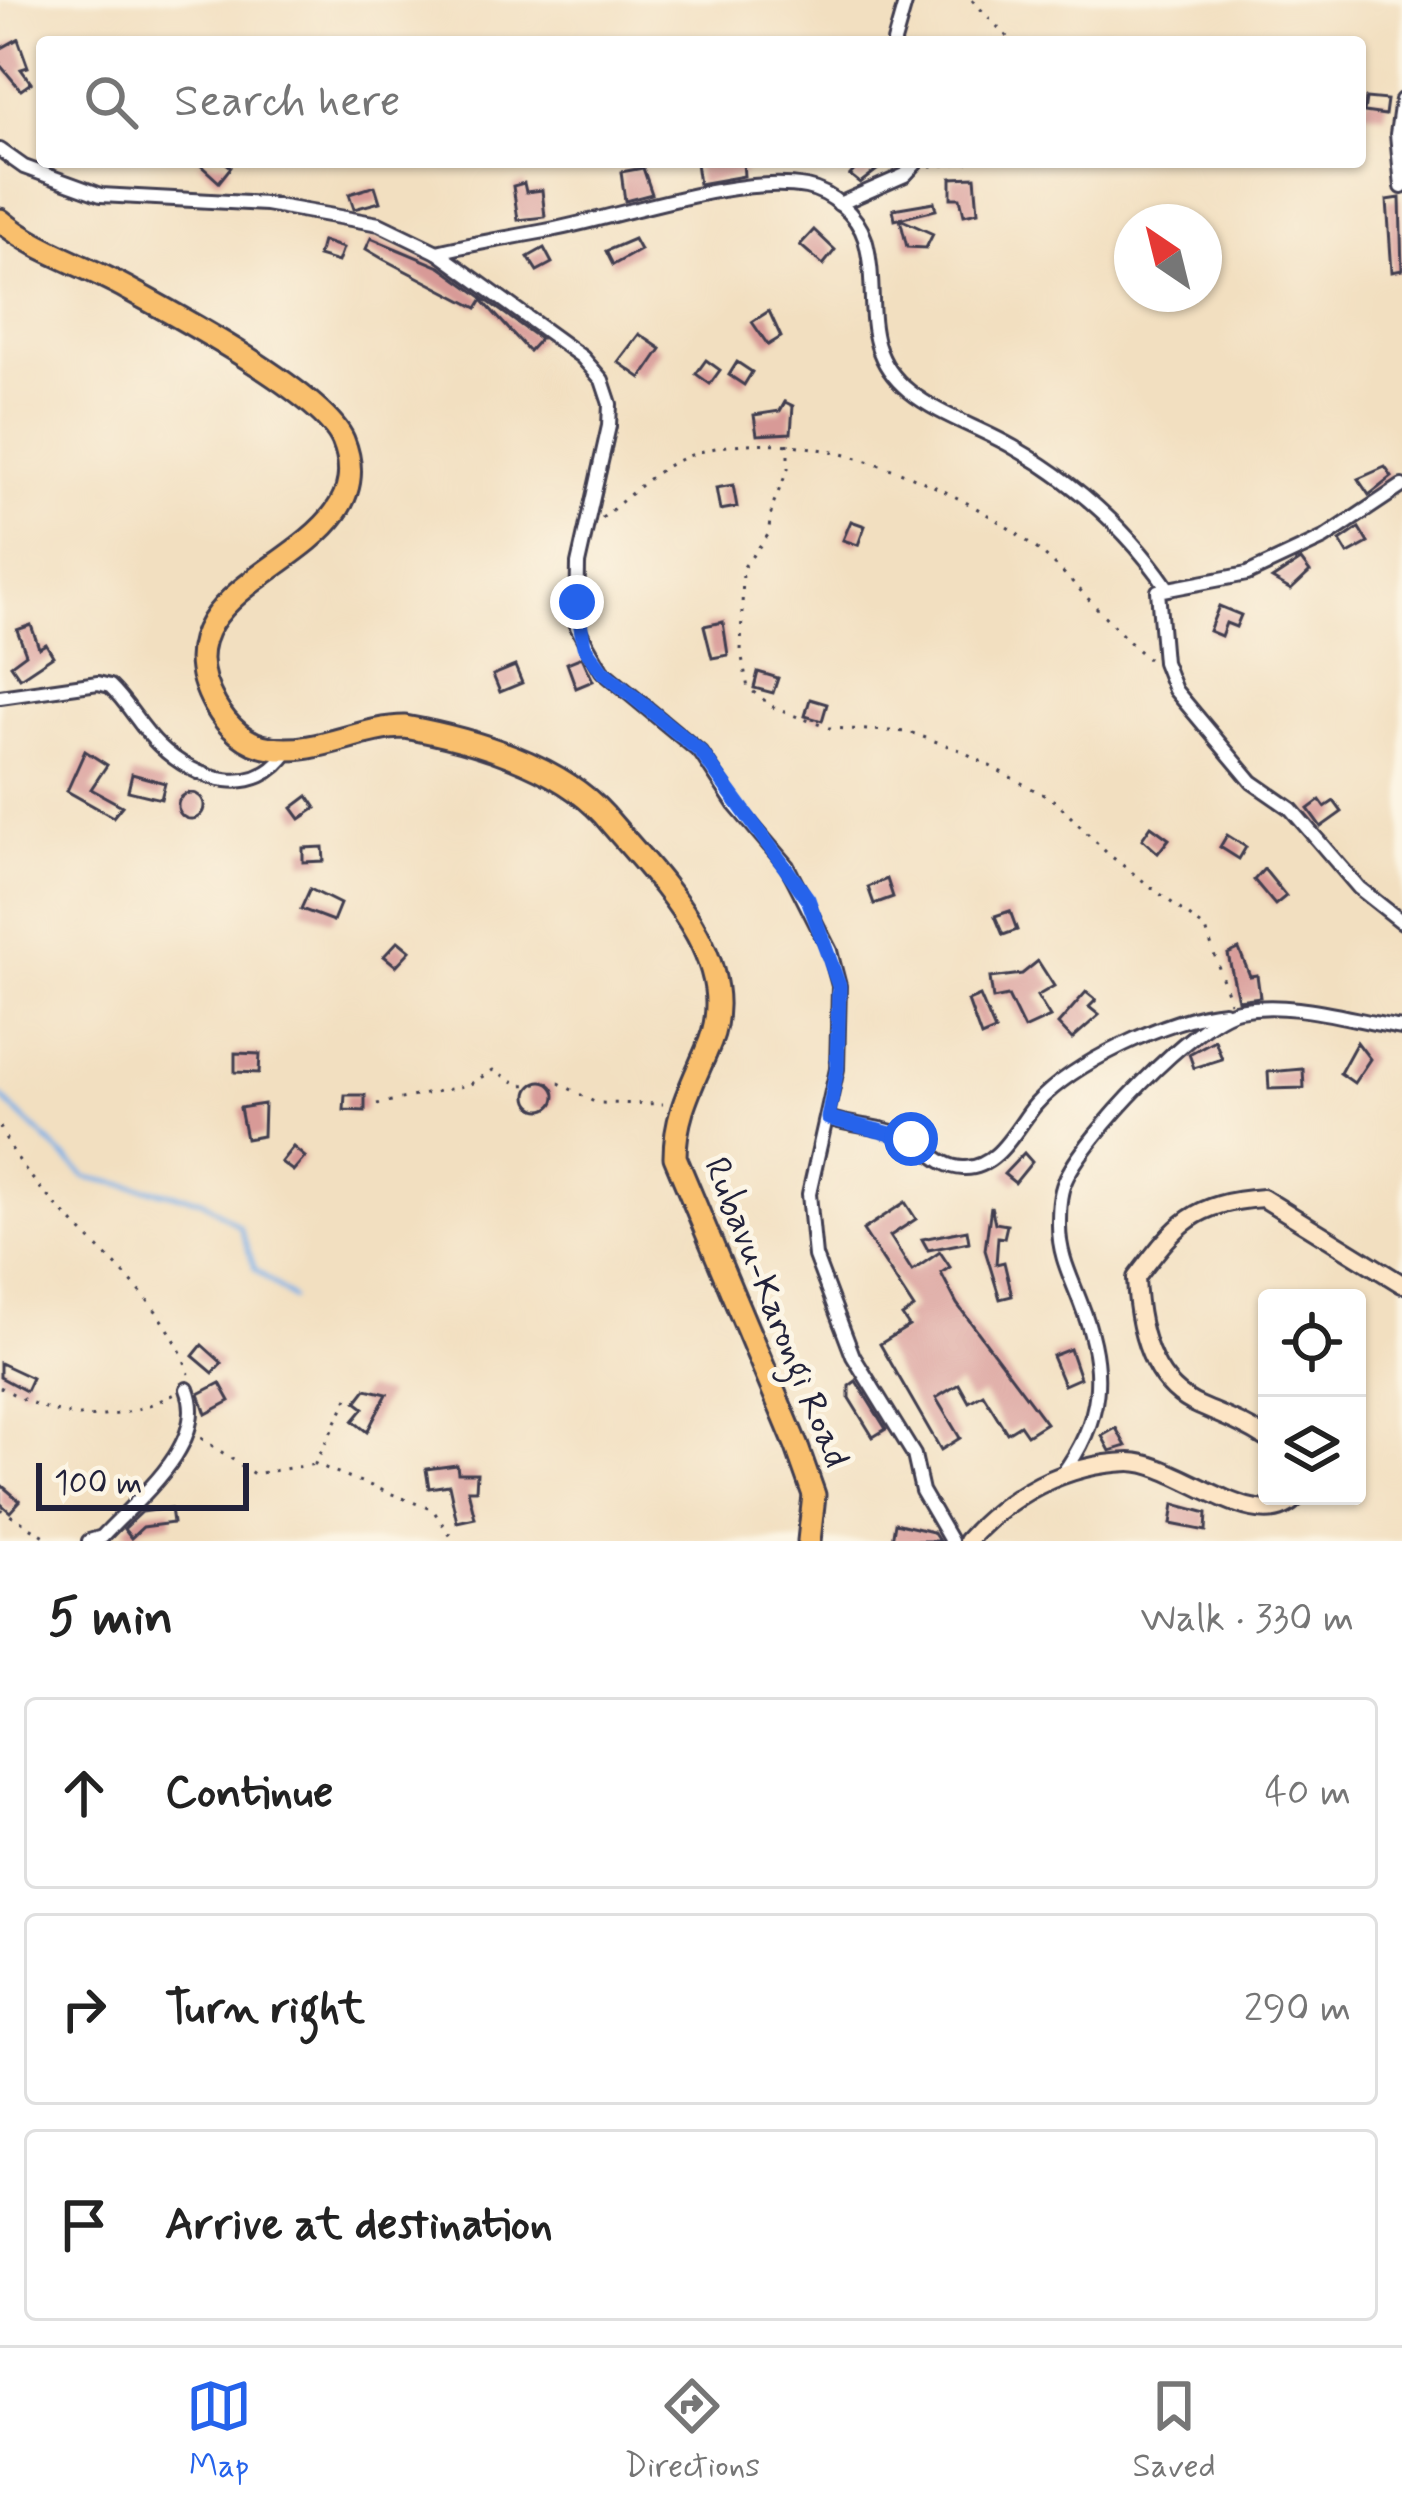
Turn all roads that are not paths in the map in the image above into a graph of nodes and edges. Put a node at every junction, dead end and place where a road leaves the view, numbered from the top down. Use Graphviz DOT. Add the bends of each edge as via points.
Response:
graph roads {
  1 [pos="906,0"];
  2 [pos="896,36"];
  3 [pos="1402,100"];
  4 [pos="0,151"];
  5 [pos="909,168"];
  6 [pos="1402,187"];
  7 [pos="839,204"];
  8 [pos="0,220"];
  9 [pos="437,252"];
  10 [pos="1402,487"];
  11 [pos="1167,587"];
  12 [pos="0,697"];
  13 [pos="290,749"];
  14 [pos="1402,922"];
  15 [pos="1233,1011"];
  16 [pos="1402,1028"];
  17 [pos="828,1118"];
  18 [pos="1402,1284"];
  19 [pos="187,1389"];
  20 [pos="1258,1434"];
  21 [pos="1058,1480"];
  22 [pos="1287,1505"];
  23 [pos="89,1541"];
  24 [pos="809,1541"];
  25 [pos="951,1541"];
  26 [pos="967,1541"];
  1 -- 2 [label="street"];
  3 -- 6 [label="street"];
  4 -- 9 [label="street" via="101,194 303,208 379,224"];
  5 -- 7 [label="street"];
  7 -- 9 [label="street" via="808,188 747,188"];
  7 -- 11 [label="street" via="866,242 872,334 895,380 1090,501 1138,545"];
  8 -- 13 [label="highway" via="286,384 338,430 348,482 333,517 226,602 203,650 208,693 224,721 264,748"];
  9 -- 17 [label="street" via="602,380 609,426 577,602 584,646 622,690 701,752 787,866 839,986"];
  10 -- 11 [label="street" via="1324,538 1247,574"];
  11 -- 14 [label="street" via="1158,591 1168,676 1252,782 1291,809 1359,888"];
  12 -- 13 [label="street" via="110,686 170,754 227,782 267,776"];
  13 -- 24 [label="highway, Rubavu-Karongi Road" via="405,727 543,770 590,800 675,904 715,972 718,1014 683,1102 675,1157 797,1447 814,1496"];
  15 -- 16 [label="street" via="1312,1011"];
  15 -- 17 [label="street" via="1096,1059 1050,1091 986,1162 966,1169 899,1134"];
  15 -- 21 [label="street" via="1121,1104 1065,1181 1062,1259 1088,1325 1099,1408"];
  17 -- 25 [label="street" via="809,1194 815,1256 853,1356 914,1455 922,1491"];
  18 -- 20 [label="main road" via="1263,1198 1210,1205 1169,1234 1136,1278 1144,1344 1158,1370 1199,1406"];
  19 -- 23 [label="street" via="194,1406 189,1431 102,1538"];
  21 -- 22 [label="main road" via="1131,1462 1164,1469 1224,1502 1266,1513"];
  21 -- 26 [label="main road" via="1021,1491"];
}
